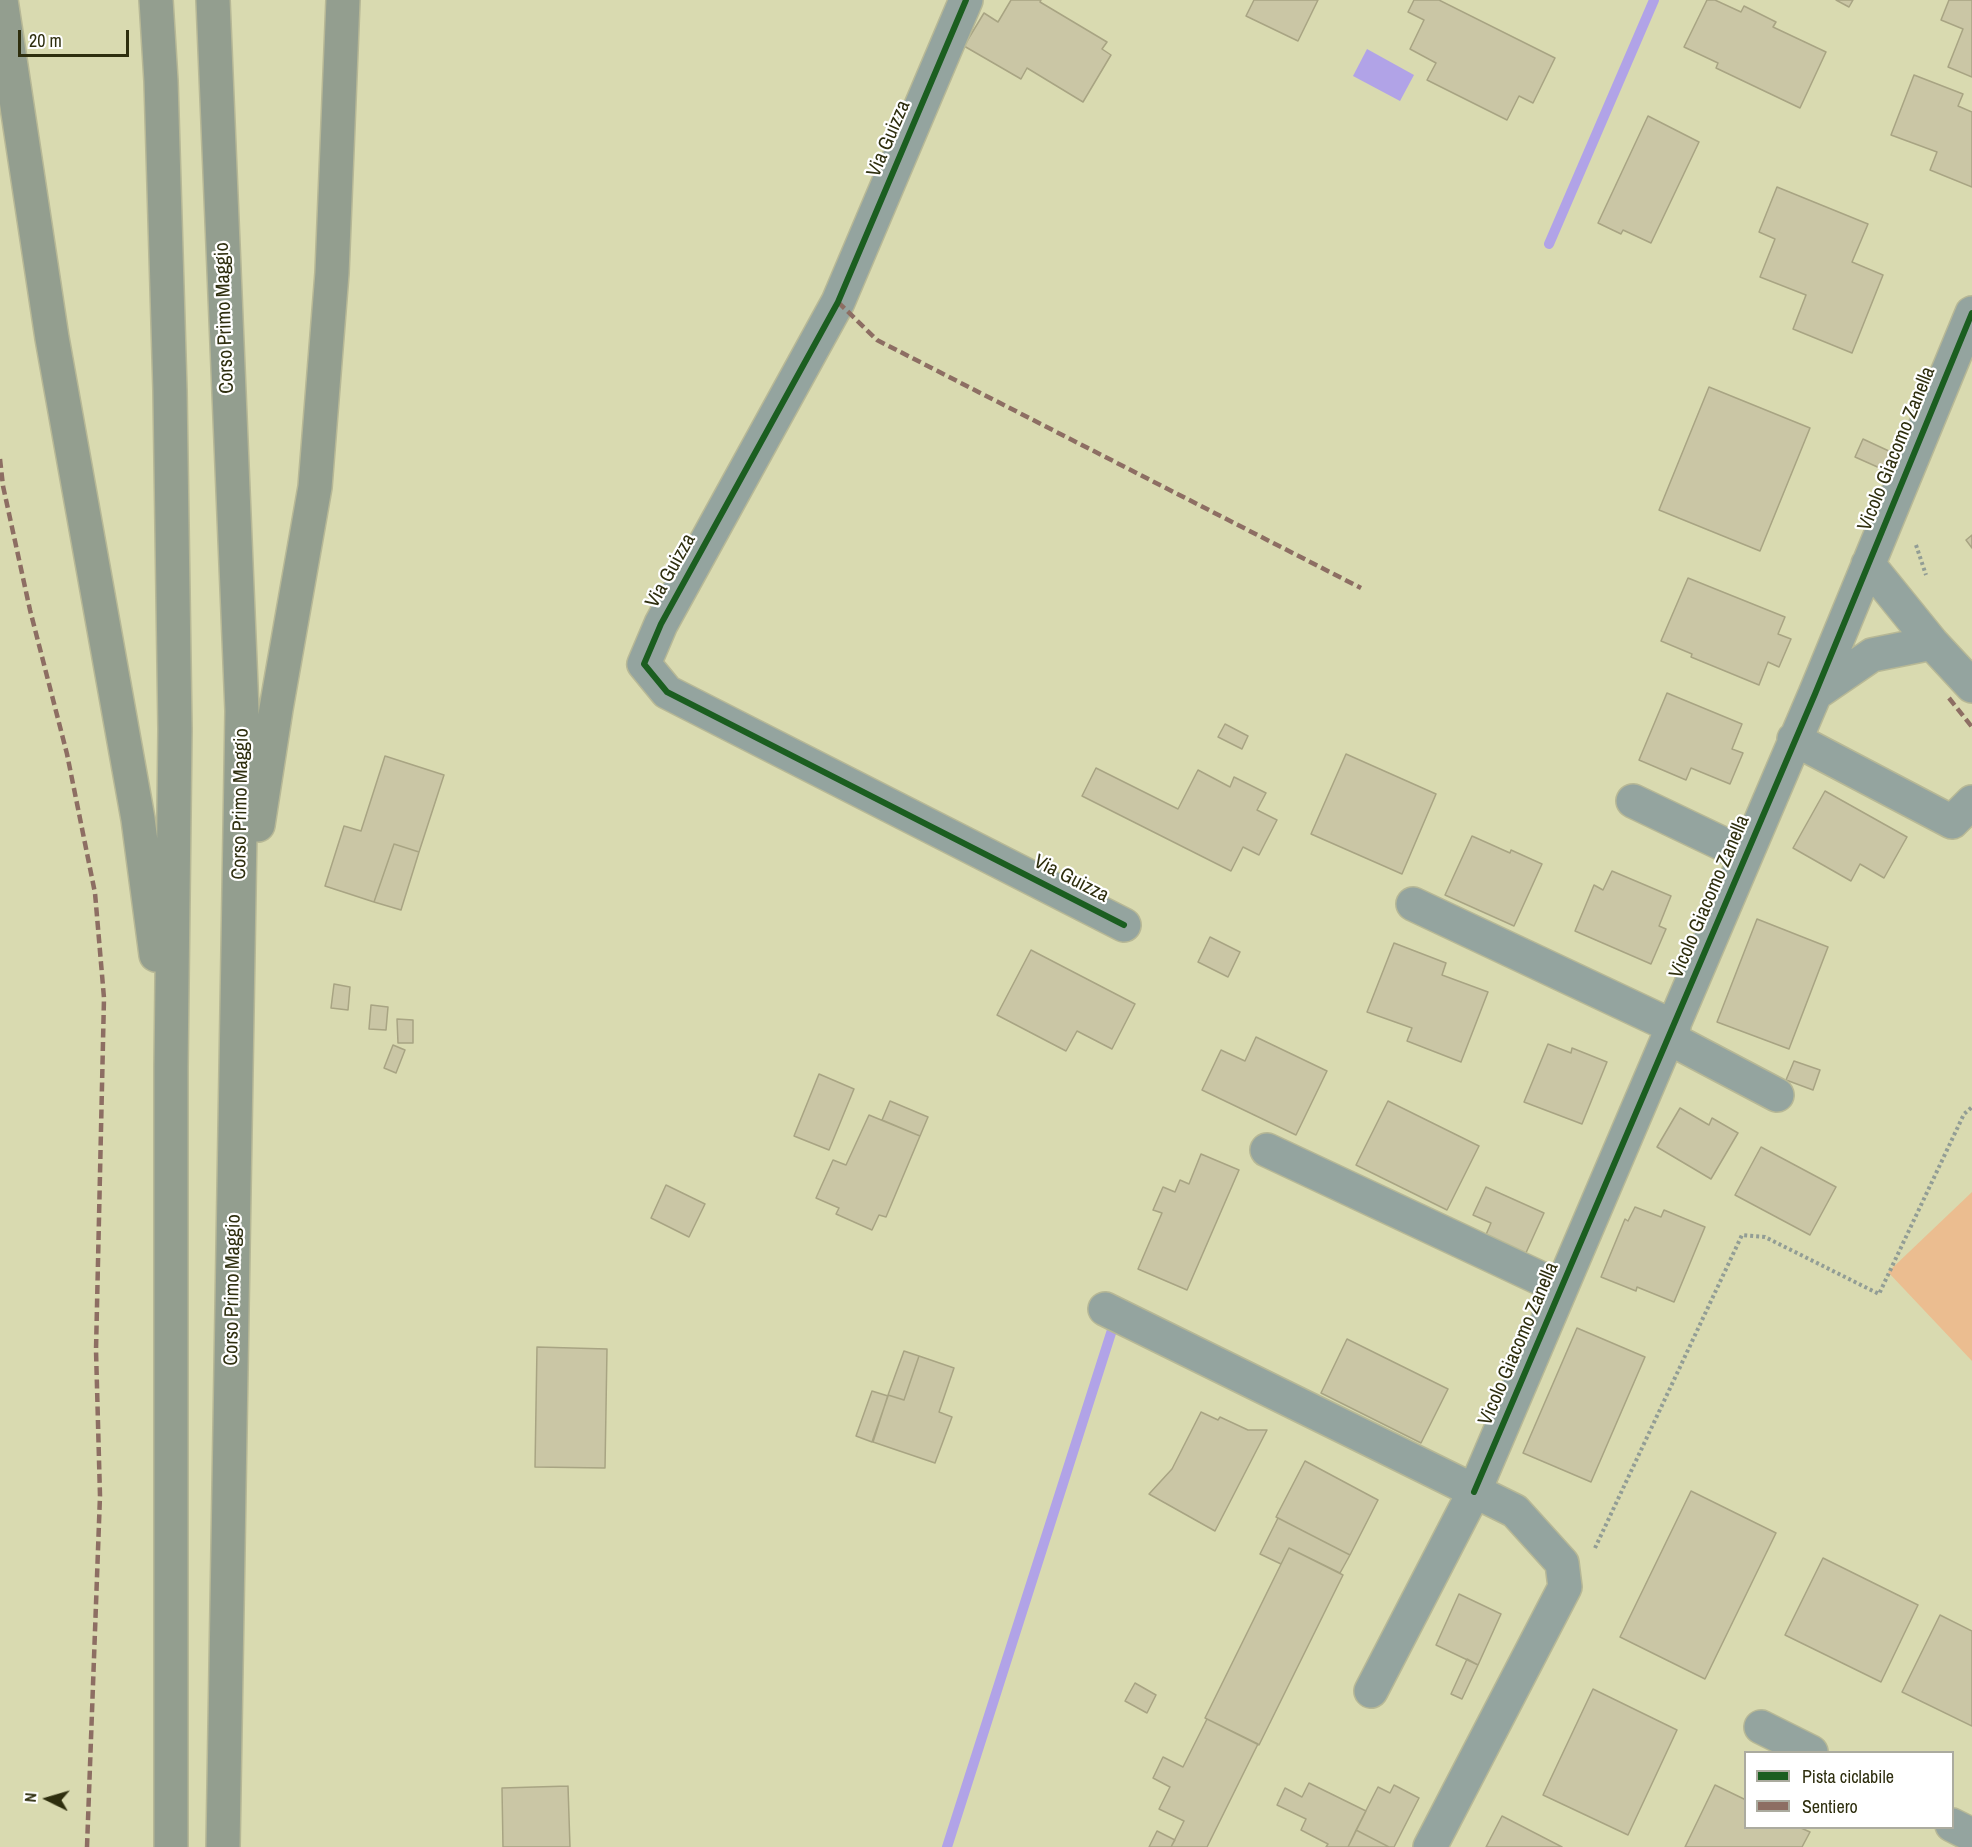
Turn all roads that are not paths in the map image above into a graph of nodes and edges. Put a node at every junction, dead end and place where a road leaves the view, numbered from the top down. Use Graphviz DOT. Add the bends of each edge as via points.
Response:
graph roads {
  1 [pos="1,0"];
  2 [pos="156,0"];
  3 [pos="213,0"];
  4 [pos="343,0"];
  5 [pos="966,0"];
  6 [pos="1972,313"];
  7 [pos="1868,564"];
  8 [pos="1932,643"];
  9 [pos="1972,686"];
  10 [pos="1815,694"];
  11 [pos="1794,739"];
  12 [pos="1633,801"];
  13 [pos="1972,802"];
  14 [pos="1744,857"];
  15 [pos="1413,904"];
  16 [pos="1124,925"];
  17 [pos="239,945"];
  18 [pos="1671,1032"];
  19 [pos="171,1067"];
  20 [pos="1777,1095"];
  21 [pos="1267,1150"];
  22 [pos="1561,1288"];
  23 [pos="1105,1309"];
  24 [pos="1474,1492"];
  25 [pos="171,1552"];
  26 [pos="228,1608"];
  27 [pos="1371,1691"];
  28 [pos="1761,1727"];
  29 [pos="1809,1751"];
  30 [pos="1954,1826"];
  31 [pos="1972,1835"];
  32 [pos="153,1847"];
  33 [pos="171,1847"];
  34 [pos="223,1847"];
  35 [pos="236,1847"];
  36 [pos="1430,1847"];
  1 -- 19 [label="highway" via="52,338 138,819"];
  2 -- 19 [label="highway" via="170,367 175,694"];
  3 -- 17 [label="highway, Corso Primo Maggio" via="242,711"];
  4 -- 17 [label="highway" via="332,273 315,487"];
  5 -- 16 [label="street, Via Guizza" via="838,302 661,624 644,664 667,692"];
  6 -- 7 [label="street, Vicolo Giacomo Zanella"];
  7 -- 8 [label="street"];
  7 -- 10 [label="street, Vicolo Giacomo Zanella"];
  8 -- 9 [label="street"];
  8 -- 10 [label="street" via="1872,655"];
  10 -- 11 [label="street, Vicolo Giacomo Zanella"];
  11 -- 13 [label="street" via="1952,822"];
  11 -- 14 [label="street, Vicolo Giacomo Zanella"];
  12 -- 14 [label="street"];
  14 -- 18 [label="street, Vicolo Giacomo Zanella"];
  15 -- 18 [label="street"];
  17 -- 26 [label="highway, Corso Primo Maggio"];
  18 -- 20 [label="street"];
  18 -- 22 [label="street, Vicolo Giacomo Zanella"];
  19 -- 25 [label="highway"];
  21 -- 22 [label="street, Vicolo Giacomo Zanella"];
  22 -- 24 [label="street, Vicolo Giacomo Zanella"];
  23 -- 24 [label="street"];
  24 -- 27 [label="street, Vicolo Giacomo Zanella"];
  24 -- 36 [label="street" via="1515,1512 1562,1563 1565,1587"];
  25 -- 32 [label="highway" via="156,1720"];
  25 -- 33 [label="highway"];
  26 -- 34 [label="highway"];
  26 -- 35 [label="highway"];
  28 -- 29 [label="street"];
  30 -- 31 [label="street"];
}
